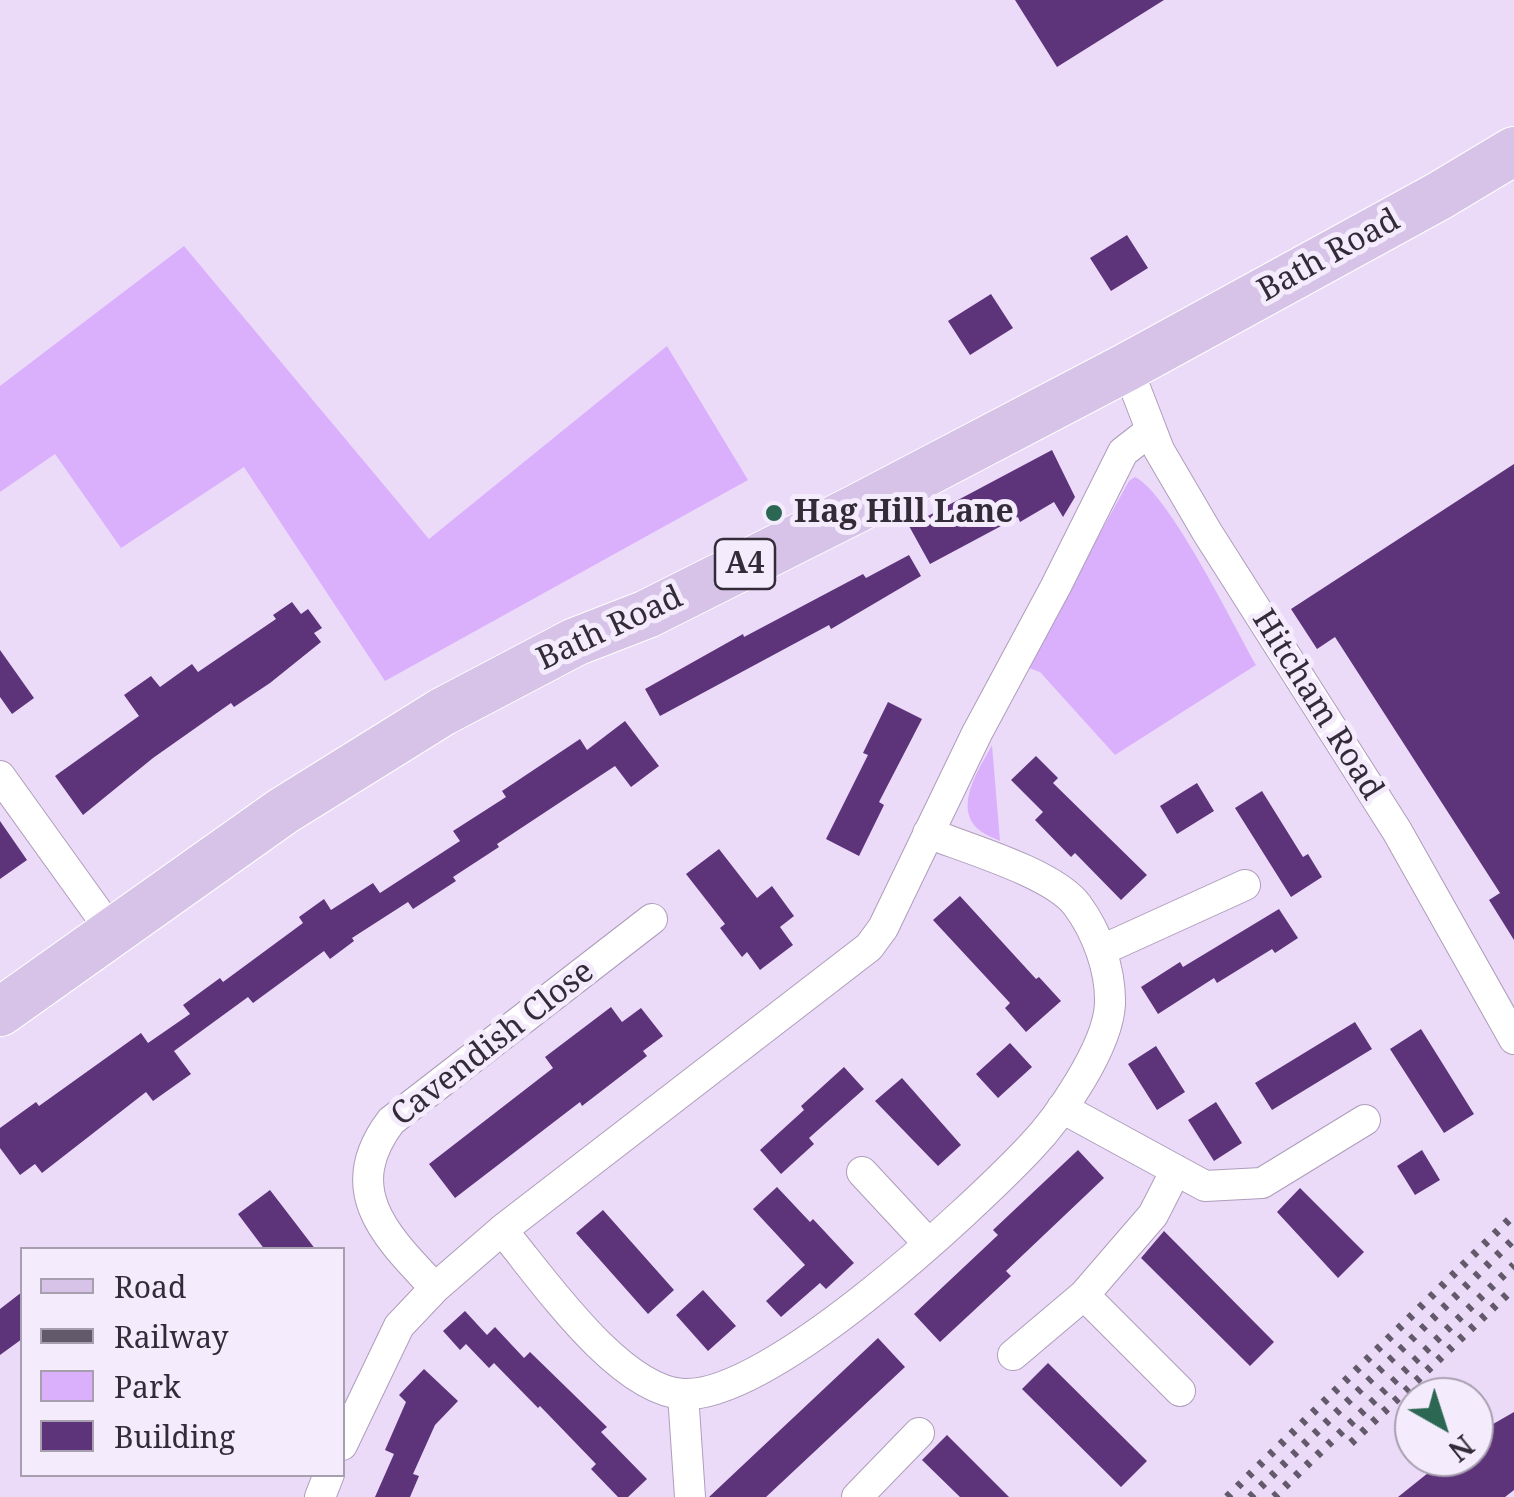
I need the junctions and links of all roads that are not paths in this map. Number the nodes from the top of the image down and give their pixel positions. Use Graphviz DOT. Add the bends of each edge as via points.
graph roads {
  1 [pos="1514,152"];
  2 [pos="1128,367"];
  3 [pos="1150,430"];
  4 [pos="0,776"];
  5 [pos="928,833"];
  6 [pos="1245,885"];
  7 [pos="652,919"];
  8 [pos="112,932"];
  9 [pos="1102,950"];
  10 [pos="0,1012"];
  11 [pos="1514,1039"];
  12 [pos="1062,1108"];
  13 [pos="1365,1120"];
  14 [pos="1176,1170"];
  15 [pos="862,1172"];
  16 [pos="502,1230"];
  17 [pos="928,1243"];
  18 [pos="435,1288"];
  19 [pos="1084,1295"];
  20 [pos="1013,1355"];
  21 [pos="1180,1391"];
  22 [pos="682,1394"];
  23 [pos="919,1433"];
  24 [pos="345,1439"];
  25 [pos="860,1496"];
  26 [pos="690,1497"];
  1 -- 2 [label="main road, Bath Road / A4"];
  2 -- 3 [label="street, Hitcham Road"];
  2 -- 8 [label="main road, Bath Road / A4" via="442,712 283,811"];
  3 -- 5 [label="street" via="1123,452"];
  3 -- 11 [label="street, Hitcham Road" via="1396,831"];
  4 -- 8 [label="street"];
  5 -- 9 [label="street" via="1030,872 1075,902"];
  5 -- 16 [label="street" via="869,947"];
  6 -- 9 [label="street"];
  7 -- 18 [label="street, Cavendish Close" via="382,1134 369,1166 369,1198 393,1242"];
  8 -- 10 [label="main road, Bath Road / A4"];
  9 -- 12 [label="street" via="1110,1006 1093,1060"];
  12 -- 14 [label="street"];
  12 -- 17 [label="street" via="1031,1147"];
  13 -- 14 [label="street" via="1262,1183 1205,1186"];
  14 -- 19 [label="street" via="1153,1216"];
  15 -- 17 [label="street"];
  16 -- 18 [label="street"];
  16 -- 22 [label="street" via="609,1356 646,1384"];
  17 -- 22 [label="street" via="866,1298 766,1369 722,1389"];
  18 -- 24 [label="street" via="399,1326"];
  19 -- 20 [label="street"];
  19 -- 21 [label="street"];
  22 -- 26 [label="street"];
  23 -- 25 [label="street"];
}
